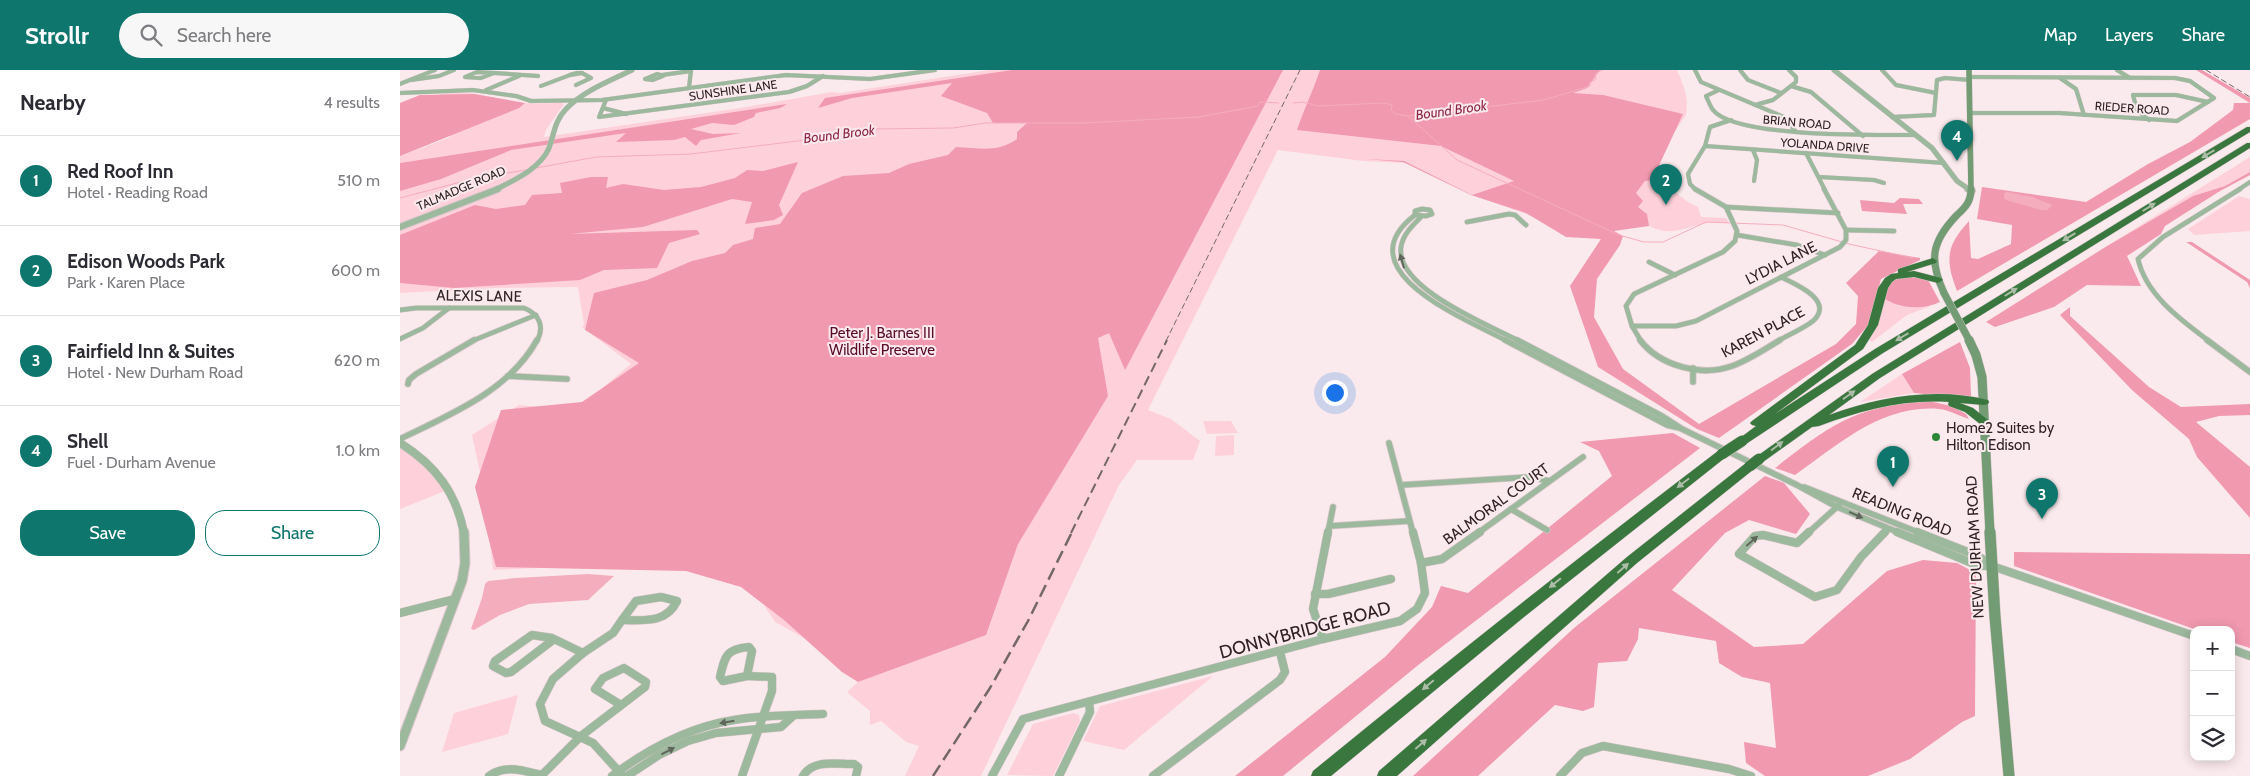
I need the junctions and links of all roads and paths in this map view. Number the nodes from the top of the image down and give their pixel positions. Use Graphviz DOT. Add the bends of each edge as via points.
graph roads {
  1 [pos="435,70"];
  2 [pos="453,70"];
  3 [pos="632,70"];
  4 [pos="935,70"];
  5 [pos="1695,70"];
  6 [pos="1740,70"];
  7 [pos="1789,70"];
  8 [pos="1834,70"];
  9 [pos="1882,70"];
  10 [pos="2117,70"];
  11 [pos="589,71"];
  12 [pos="691,71"];
  13 [pos="907,72"];
  14 [pos="494,73"];
  15 [pos="582,74"];
  16 [pos="521,75"];
  17 [pos="662,75"];
  18 [pos="538,76"];
  19 [pos="822,76"];
  20 [pos="1969,76"];
  21 [pos="2060,78"];
  22 [pos="2130,78"];
  23 [pos="411,80"];
  24 [pos="400,84"];
  25 [pos="576,85"];
  26 [pos="542,86"];
  27 [pos="1791,86"];
  28 [pos="689,88"];
  29 [pos="1719,90"];
  30 [pos="484,91"];
  31 [pos="1782,93"];
  32 [pos="1936,93"];
  33 [pos="400,94"];
  34 [pos="574,100"];
  35 [pos="606,100"];
  36 [pos="2208,102"];
  37 [pos="1755,105"];
  38 [pos="603,108"];
  39 [pos="644,113"];
  40 [pos="1971,113"];
  41 [pos="2084,115"];
  42 [pos="1892,117"];
  43 [pos="1732,120"];
  44 [pos="2149,120"];
  45 [pos="2250,129"];
  46 [pos="1796,132"];
  47 [pos="1915,135"];
  48 [pos="1863,136"];
  49 [pos="2250,145"];
  50 [pos="1705,146"];
  51 [pos="1753,150"];
  52 [pos="1806,153"];
  53 [pos="1944,163"];
  54 [pos="1819,176"];
  55 [pos="1754,181"];
  56 [pos="2250,182"];
  57 [pos="1884,183"];
  58 [pos="1972,191"];
  59 [pos="1726,207"];
  60 [pos="1838,212"];
  61 [pos="1415,215"];
  62 [pos="1422,216"];
  63 [pos="1467,222"];
  64 [pos="1526,225"];
  65 [pos="400,227"];
  66 [pos="1846,230"];
  67 [pos="1894,231"];
  68 [pos="1737,236"];
  69 [pos="1825,255"];
  70 [pos="1933,261"];
  71 [pos="1649,262"];
  72 [pos="1675,274"];
  73 [pos="1894,276"];
  74 [pos="1781,277"];
  75 [pos="1938,280"];
  76 [pos="1944,293"];
  77 [pos="449,308"];
  78 [pos="400,310"];
  79 [pos="536,315"];
  80 [pos="1632,326"];
  81 [pos="400,339"];
  82 [pos="1693,368"];
  83 [pos="2250,372"];
  84 [pos="508,376"];
  85 [pos="567,379"];
  86 [pos="1693,382"];
  87 [pos="408,384"];
  88 [pos="1922,398"];
  89 [pos="1984,402"];
  90 [pos="1984,422"];
  91 [pos="1682,429"];
  92 [pos="1795,432"];
  93 [pos="1746,438"];
  94 [pos="400,441"];
  95 [pos="1389,443"];
  96 [pos="1583,457"];
  97 [pos="1548,481"];
  98 [pos="1400,485"];
  99 [pos="1797,485"];
  100 [pos="1843,501"];
  101 [pos="1333,507"];
  102 [pos="1838,507"];
  103 [pos="1511,509"];
  104 [pos="1409,521"];
  105 [pos="1330,526"];
  106 [pos="1547,530"];
  107 [pos="1887,530"];
  108 [pos="1421,563"];
  109 [pos="1992,566"];
  110 [pos="1391,579"];
  111 [pos="1314,594"];
  112 [pos="456,599"];
  113 [pos="400,613"];
  114 [pos="621,620"];
  115 [pos="2190,635"];
  116 [pos="1323,639"];
  117 [pos="553,640"];
  118 [pos="2235,650"];
  119 [pos="1280,652"];
  120 [pos="583,653"];
  121 [pos="2250,656"];
  122 [pos="747,677"];
  123 [pos="1089,702"];
  124 [pos="621,705"];
  125 [pos="823,714"];
  126 [pos="792,716"];
  127 [pos="761,718"];
  128 [pos="757,730"];
  129 [pos="581,736"];
  130 [pos="400,746"];
  131 [pos="620,775"];
  132 [pos="490,776"];
  133 [pos="541,776"];
  134 [pos="742,776"];
  135 [pos="803,776"];
  136 [pos="856,776"];
  137 [pos="992,776"];
  138 [pos="1060,776"];
  139 [pos="1153,776"];
  140 [pos="1319,776"];
  141 [pos="1384,776"];
  142 [pos="1560,776"];
  143 [pos="1751,776"];
  144 [pos="2009,776"];
  1 -- 23 [label="street"];
  2 -- 23 [label="street" via="440,76"];
  3 -- 34 [label="street, TALMADGE ROAD"];
  4 -- 13 [label="street"];
  5 -- 29 [label="street" via="1701,82"];
  6 -- 31 [label="street" via="1748,80"];
  7 -- 27 [label="street" via="1796,80"];
  8 -- 42 [label="street"];
  9 -- 32 [label="street" via="1899,86"];
  10 -- 22 [label="street"];
  11 -- 15 [label="street"];
  12 -- 17 [label="street"];
  12 -- 28 [label="street"];
  13 -- 19 [label="street" via="870,79"];
  14 -- 14 [label="street" via="477,72 465,76 482,78"];
  14 -- 16 [label="street"];
  15 -- 25 [label="street" via="591,78"];
  15 -- 26 [label="street"];
  16 -- 18 [label="street"];
  16 -- 30 [label="street"];
  19 -- 28 [label="street" via="786,75"];
  19 -- 39 [label="street, SUNSHINE LANE" via="789,92"];
  20 -- 21 [label="street, RIEDER ROAD"];
  20 -- 32 [label="street, RIEDER ROAD" via="1937,80"];
  20 -- 40 [label="main road"];
  21 -- 22 [label="street, RIEDER ROAD"];
  21 -- 41 [label="street" via="2076,89"];
  22 -- 36 [label="street, RIEDER ROAD" via="2190,81 2214,96"];
  23 -- 24 [label="street"];
  27 -- 31 [label="street"];
  27 -- 48 [label="street" via="1811,92"];
  28 -- 35 [label="street"];
  29 -- 37 [label="street"];
  29 -- 43 [label="street, BRIAN ROAD" via="1706,96 1706,100 1711,109"];
  30 -- 33 [label="street"];
  30 -- 34 [label="street" via="531,101"];
  31 -- 37 [label="street" via="1773,100"];
  32 -- 42 [label="street" via="1934,115"];
  34 -- 35 [label="street"];
  34 -- 65 [label="street, TALMADGE ROAD" via="559,118 542,159 527,172"];
  35 -- 38 [label="street"];
  36 -- 44 [label="street, RIEDER ROAD" via="2177,121"];
  36 -- 44 [label="street" via="2176,95 2133,95 2137,110"];
  37 -- 46 [label="street" via="1789,120"];
  38 -- 39 [label="street, SUNSHINE LANE" via="618,113"];
  38 -- 39 [label="street, SUNSHINE LANE" via="600,117 603,118"];
  40 -- 41 [label="street, RIEDER ROAD"];
  40 -- 58 [label="main road"];
  41 -- 44 [label="street, RIEDER ROAD"];
  42 -- 47 [label="street"];
  43 -- 46 [label="street, BRIAN ROAD" via="1756,129"];
  43 -- 50 [label="street" via="1710,128"];
  45 -- 93 [label="highway, one-way" via="1886,347"];
  46 -- 48 [label="street, BRIAN ROAD"];
  47 -- 48 [label="street, BRIAN ROAD"];
  47 -- 53 [label="street"];
  92 -- 49 [label="highway, one-way" via="1942,334"];
  50 -- 51 [label="street, YOLANDA DRIVE"];
  50 -- 59 [label="street" via="1688,174 1689,180 1702,194"];
  51 -- 52 [label="street, YOLANDA DRIVE"];
  51 -- 55 [label="street" via="1757,160"];
  52 -- 53 [label="street, YOLANDA DRIVE"];
  52 -- 54 [label="street"];
  53 -- 58 [label="street" via="1957,181"];
  54 -- 57 [label="street"];
  54 -- 60 [label="street"];
  56 -- 83 [label="street" via="2163,237 2138,260 2137,266 2150,290 2164,304"];
  58 -- 70 [label="main road, NEW DURHAM ROAD" via="1965,207 1936,241"];
  59 -- 60 [label="street"];
  59 -- 68 [label="street"];
  60 -- 66 [label="street"];
  61 -- 62 [label="street"];
  61 -- 62 [label="street" via="1419,209 1428,209 1432,213"];
  61 -- 91 [label="street" via="1398,233 1392,255 1406,281 1427,299 1667,425"];
  91 -- 62 [label="street, one-way" via="1433,296 1411,279 1400,256 1403,237"];
  63 -- 64 [label="street" via="1509,214"];
  66 -- 67 [label="street"];
  66 -- 69 [label="street, LYDIA LANE" via="1844,244"];
  68 -- 69 [label="street" via="1797,245"];
  68 -- 72 [label="street, KAREN PLACE" via="1723,252"];
  69 -- 74 [label="street, LYDIA LANE"];
  70 -- 73 [label="highway" via="1900,271"];
  70 -- 75 [label="main road, NEW DURHAM ROAD"];
  71 -- 72 [label="street"];
  72 -- 80 [label="street, KAREN PLACE" via="1631,297 1626,306"];
  73 -- 75 [label="highway" via="1914,274"];
  73 -- 93 [label="highway" via="1883,288 1872,325 1859,347 1749,428"];
  74 -- 80 [label="street, LYDIA LANE" via="1687,324"];
  74 -- 82 [label="street, KAREN PLACE" via="1814,296 1820,307 1815,319 1730,366"];
  75 -- 76 [label="main road, NEW DURHAM ROAD"];
  76 -- 89 [label="main road, NEW DURHAM ROAD, bridge" via="1980,368"];
  77 -- 78 [label="street, ALEXIS LANE"];
  77 -- 79 [label="street, ALEXIS LANE" via="513,307 524,308"];
  77 -- 81 [label="street" via="423,328"];
  79 -- 84 [label="street, ALEXIS LANE" via="541,326 536,342 526,359"];
  79 -- 87 [label="street" via="480,336 416,374"];
  80 -- 82 [label="street, KAREN PLACE" via="1652,352 1670,362"];
  82 -- 86 [label="street"];
  84 -- 85 [label="street"];
  84 -- 94 [label="street, ALEXIS LANE" via="479,397"];
  88 -- 89 [label="highway"];
  88 -- 90 [label="highway" via="1960,406"];
  88 -- 92 [label="highway" via="1868,405"];
  89 -- 90 [label="main road, NEW DURHAM ROAD"];
  90 -- 109 [label="main road, NEW DURHAM ROAD"];
  91 -- 99 [label="street"];
  141 -- 92 [label="highway, one-way" via="1632,560"];
  93 -- 140 [label="highway, one-way, bridge" via="1590,554"];
  94 -- 112 [label="street" via="437,472 458,505 464,524 466,564 462,588"];
  95 -- 98 [label="street, DONNYBRIDGE ROAD"];
  96 -- 97 [label="street, BALMORAL COURT"];
  97 -- 98 [label="street" via="1530,477"];
  97 -- 103 [label="street, BALMORAL COURT"];
  98 -- 104 [label="street, DONNYBRIDGE ROAD"];
  99 -- 100 [label="street, READING ROAD"];
  99 -- 102 [label="street, READING ROAD"];
  100 -- 102 [label="street"];
  100 -- 109 [label="street, READING ROAD" via="1978,556"];
  101 -- 105 [label="street"];
  102 -- 107 [label="street, READING ROAD, one-way"];
  107 -- 102 [label="street, one-way" via="1837,590 1815,597 1739,554 1756,536 1770,535 1797,543"];
  103 -- 106 [label="street"];
  103 -- 108 [label="street, BALMORAL COURT" via="1442,559"];
  104 -- 105 [label="street"];
  104 -- 108 [label="street, DONNYBRIDGE ROAD"];
  105 -- 111 [label="street"];
  107 -- 109 [label="street, READING ROAD" via="1979,566"];
  108 -- 116 [label="street, DONNYBRIDGE ROAD" via="1425,592 1417,609 1400,621"];
  109 -- 115 [label="street"];
  109 -- 144 [label="main road, NEW DURHAM ROAD"];
  110 -- 111 [label="street" via="1328,594"];
  111 -- 116 [label="street" via="1313,609"];
  112 -- 113 [label="street"];
  112 -- 130 [label="street"];
  114 -- 114 [label="street" via="632,604 640,599 673,598 677,601 663,618"];
  114 -- 120 [label="street" via="613,633"];
  116 -- 119 [label="street, DONNYBRIDGE ROAD"];
  117 -- 117 [label="street" via="532,635 492,666 511,672"];
  117 -- 120 [label="street"];
  118 -- 121 [label="street"];
  119 -- 123 [label="street, DONNYBRIDGE ROAD"];
  119 -- 139 [label="street" via="1285,672 1280,680"];
  120 -- 129 [label="street" via="553,679 540,704 545,721"];
  122 -- 122 [label="street" via="723,681 720,677 728,651 749,647 752,651"];
  122 -- 127 [label="street" via="762,674 772,677 772,691"];
  123 -- 137 [label="street, DONNYBRIDGE ROAD" via="1023,719"];
  123 -- 138 [label="street" via="1090,712"];
  124 -- 124 [label="street" via="645,687 646,682 624,668 608,675 595,689"];
  124 -- 129 [label="street"];
  125 -- 126 [label="street"];
  126 -- 127 [label="street"];
  126 -- 128 [label="street" via="781,727"];
  127 -- 128 [label="street"];
  127 -- 131 [label="street, one-way" via="724,722 698,730 666,743"];
  131 -- 128 [label="street, one-way" via="688,741 716,733"];
  128 -- 134 [label="street"];
  129 -- 131 [label="street" via="593,743"];
  129 -- 133 [label="street"];
  132 -- 133 [label="street" via="506,768"];
  135 -- 136 [label="street" via="812,765 854,764 858,767"];
  142 -- 143 [label="street" via="1582,753 1603,746 1729,768"];
}
